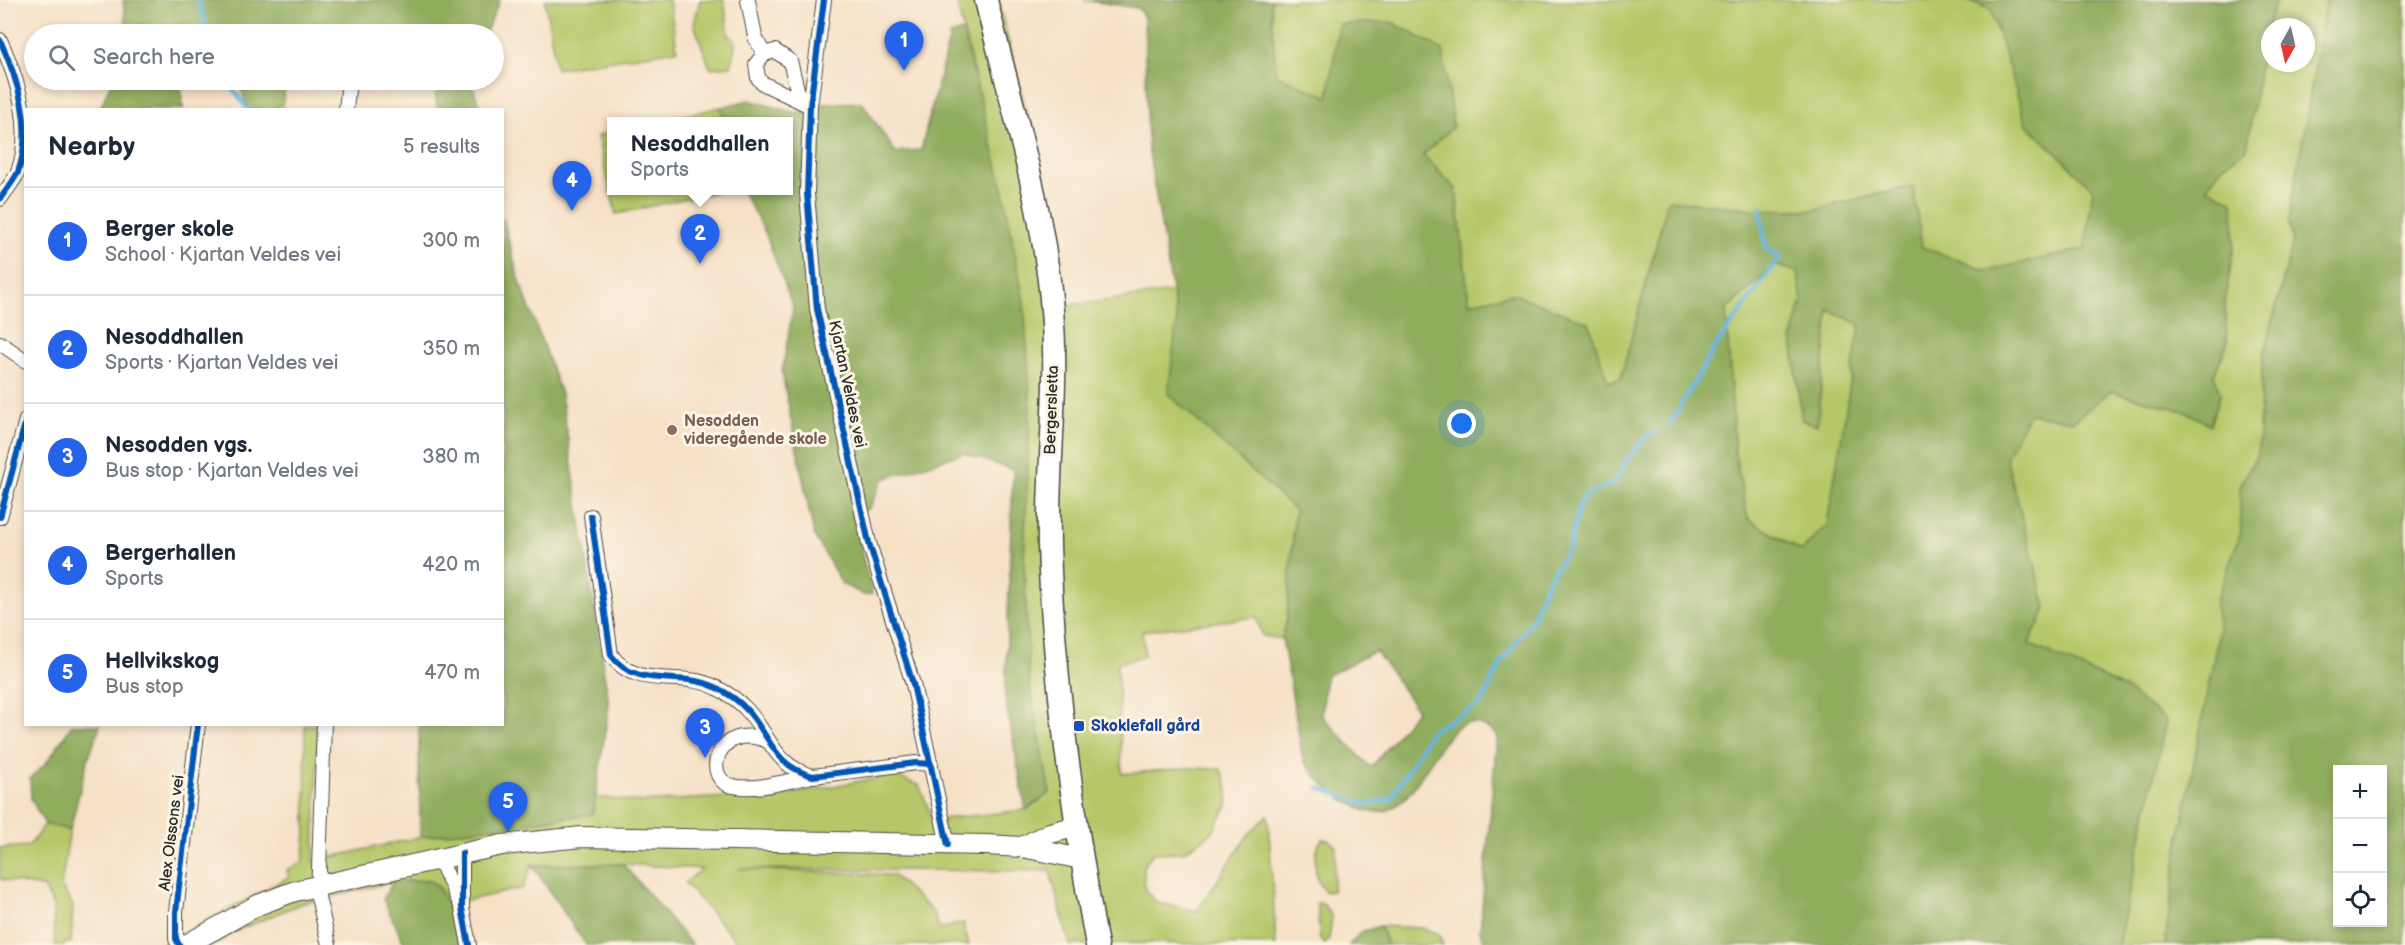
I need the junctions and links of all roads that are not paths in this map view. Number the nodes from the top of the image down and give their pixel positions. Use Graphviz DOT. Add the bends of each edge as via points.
graph roads {
  1 [pos="748,0"];
  2 [pos="824,0"];
  3 [pos="987,0"];
  4 [pos="0,40"];
  5 [pos="764,54"];
  6 [pos="348,90"];
  7 [pos="805,104"];
  8 [pos="346,108"];
  9 [pos="0,199"];
  10 [pos="0,343"];
  11 [pos="24,360"];
  12 [pos="24,427"];
  13 [pos="591,516"];
  14 [pos="0,517"];
  15 [pos="198,726"];
  16 [pos="324,726"];
  17 [pos="768,741"];
  18 [pos="931,764"];
  19 [pos="813,776"];
  20 [pos="1080,843"];
  21 [pos="948,845"];
  22 [pos="1022,847"];
  23 [pos="462,853"];
  24 [pos="440,858"];
  25 [pos="318,886"];
  26 [pos="462,908"];
  27 [pos="179,945"];
  28 [pos="186,945"];
  29 [pos="329,945"];
  30 [pos="469,945"];
  31 [pos="1097,945"];
  1 -- 5 [label="street" via="755,37"];
  2 -- 7 [label="street, Kjartan Veldes vei"];
  3 -- 20 [label="main road, Bergersletta" via="1033,200 1052,308 1050,574"];
  4 -- 9 [label="street" via="17,80 23,123 18,172"];
  5 -- 7 [label="street, Kjartan Veldes vei" via="775,51 790,61"];
  5 -- 7 [label="street" via="756,64 762,84"];
  6 -- 8 [label="street"];
  7 -- 18 [label="street, Kjartan Veldes vei" via="807,194 820,328 869,543 913,684"];
  10 -- 11 [label="street"];
  12 -- 14 [label="street"];
  13 -- 17 [label="street" via="607,632 615,661 628,673 707,683 718,688 747,710"];
  15 -- 27 [label="street, Alex Olssons vei" via="176,912"];
  16 -- 25 [label="street"];
  17 -- 19 [label="street" via="790,767"];
  17 -- 19 [label="street" via="754,736 728,741 717,759 722,780 731,786 747,787"];
  18 -- 19 [label="street"];
  18 -- 21 [label="street, Kjartan Veldes vei"];
  20 -- 22 [label="main road"];
  20 -- 22 [label="main road" via="1050,833"];
  20 -- 31 [label="main road, Bergersletta"];
  21 -- 22 [label="main road"];
  21 -- 23 [label="main road" via="582,837 543,839"];
  23 -- 24 [label="main road"];
  23 -- 26 [label="street"];
  24 -- 25 [label="main road"];
  24 -- 26 [label="street"];
  25 -- 28 [label="main road" via="278,896"];
  25 -- 29 [label="street"];
  26 -- 30 [label="street"];
}
